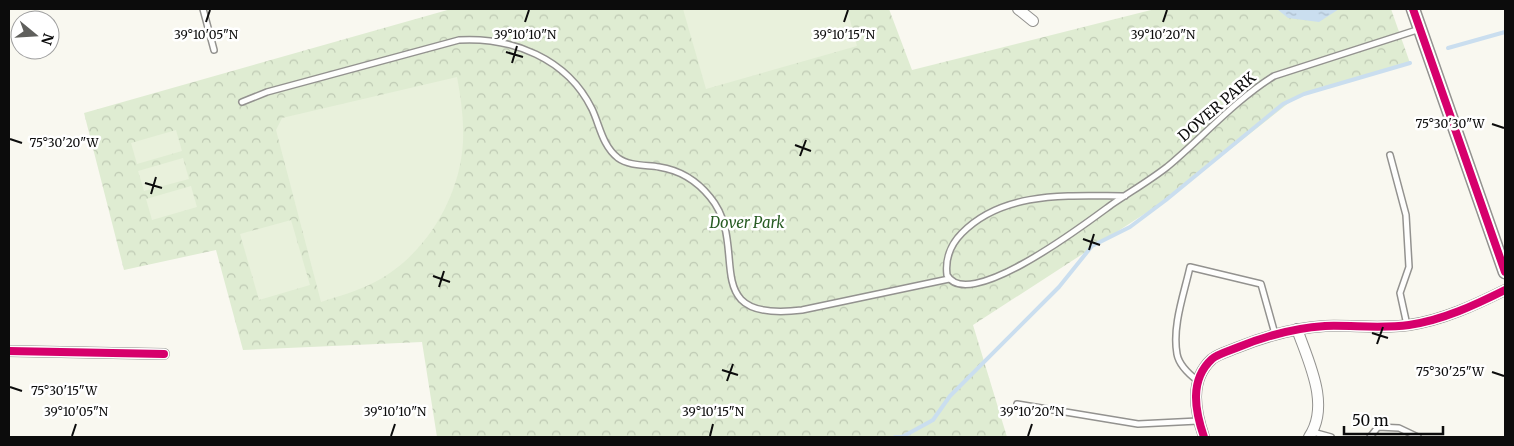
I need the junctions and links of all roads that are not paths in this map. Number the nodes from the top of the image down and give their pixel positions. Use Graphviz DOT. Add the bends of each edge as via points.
graph roads {
  1 [pos="203,9"];
  2 [pos="1018,9"];
  3 [pos="1413,9"];
  4 [pos="1033,21"];
  5 [pos="1420,29"];
  6 [pos="214,50"];
  7 [pos="242,102"];
  8 [pos="1390,155"];
  9 [pos="1125,196"];
  10 [pos="1505,272"];
  11 [pos="949,279"];
  12 [pos="1505,290"];
  13 [pos="1407,325"];
  14 [pos="1297,329"];
  15 [pos="1275,334"];
  16 [pos="9,351"];
  17 [pos="164,354"];
  18 [pos="1198,381"];
  19 [pos="1018,404"];
  20 [pos="1198,420"];
  21 [pos="1311,435"];
  22 [pos="1204,437"];
  23 [pos="1331,437"];
  24 [pos="1370,437"];
  25 [pos="1418,437"];
  1 -- 6 [label="lane"];
  2 -- 4 [label="street"];
  3 -- 5 [label="street"];
  5 -- 9 [label="lane, DOVER PARK" via="1274,76 1154,178"];
  5 -- 10 [label="street"];
  7 -- 11 [label="lane" via="267,92 459,40 514,44 530,50 570,79 591,107 601,136 620,159 680,173 710,197 726,226 731,281 744,302 754,308 779,313 802,310"];
  8 -- 13 [label="lane" via="1406,215 1409,267 1400,293"];
  9 -- 11 [label="lane, DOVER PARK" via="1011,271 972,283"];
  9 -- 11 [label="lane" via="1045,197 995,209 970,225 955,241 947,261"];
  12 -- 13 [label="street" via="1459,310"];
  13 -- 14 [label="street"];
  14 -- 15 [label="street"];
  14 -- 21 [label="street" via="1319,402"];
  15 -- 18 [label="street" via="1213,358"];
  15 -- 18 [label="lane" via="1261,284 1190,267 1178,325 1177,355 1188,374"];
  16 -- 17 [label="street"];
  18 -- 20 [label="street" via="1195,390"];
  19 -- 20 [label="lane" via="1138,424"];
  20 -- 22 [label="street"];
  21 -- 23 [label="lane"];
  24 -- 25 [label="lane" via="1378,427 1399,428"];
}
